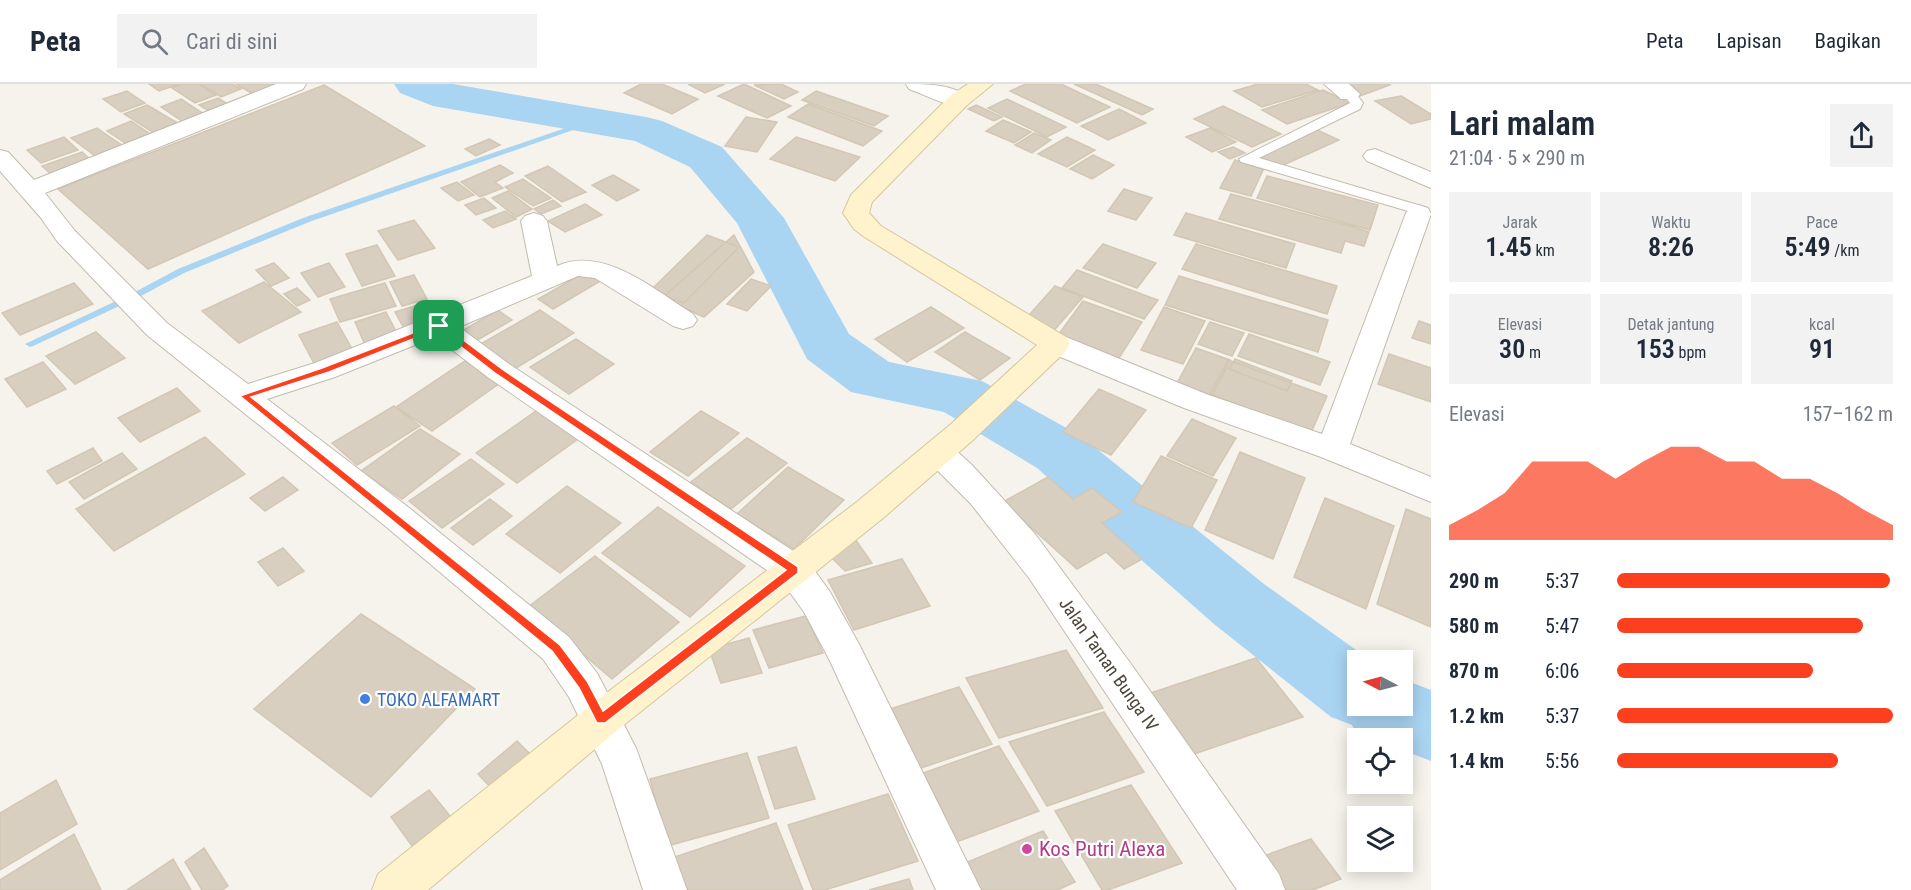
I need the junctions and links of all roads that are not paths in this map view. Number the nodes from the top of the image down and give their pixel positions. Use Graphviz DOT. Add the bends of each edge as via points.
graph roads {
  1 [pos="295,84"];
  2 [pos="917,84"];
  3 [pos="982,84"];
  4 [pos="1342,89"];
  5 [pos="959,100"];
  6 [pos="1375,156"];
  7 [pos="0,157"];
  8 [pos="1431,181"];
  9 [pos="31,190"];
  10 [pos="1419,213"];
  11 [pos="534,221"];
  12 [pos="546,279"];
  13 [pos="683,320"];
  14 [pos="439,326"];
  15 [pos="1056,344"];
  16 [pos="244,396"];
  17 [pos="950,442"];
  18 [pos="1332,450"];
  19 [pos="1431,490"];
  20 [pos="794,570"];
  21 [pos="601,720"];
  22 [pos="394,890"];
  23 [pos="665,890"];
  24 [pos="958,890"];
  25 [pos="1263,890"];
  1 -- 9 [label="street"];
  2 -- 5 [label="street"];
  3 -- 5 [label="street"];
  4 -- 10 [label="lane" via="1356,98 1355,106 1246,159"];
  5 -- 15 [label="street" via="860,200 856,213 872,231"];
  6 -- 8 [label="street"];
  7 -- 9 [label="street"];
  9 -- 16 [label="street" via="66,236 164,335"];
  10 -- 18 [label="street"];
  11 -- 12 [label="street"];
  12 -- 13 [label="street" via="564,270 593,268"];
  12 -- 14 [label="street"];
  14 -- 16 [label="street" via="326,370"];
  14 -- 20 [label="street" via="498,371"];
  15 -- 17 [label="street"];
  15 -- 18 [label="street" via="1195,401"];
  16 -- 21 [label="street" via="556,648 583,685"];
  17 -- 20 [label="street"];
  17 -- 25 [label="street, Jalan Taman Bunga IV" via="974,483 1041,568"];
  18 -- 19 [label="street"];
  20 -- 21 [label="street"];
  20 -- 24 [label="street" via="817,602 846,656"];
  21 -- 22 [label="street"];
  21 -- 23 [label="street" via="622,761"];
}
